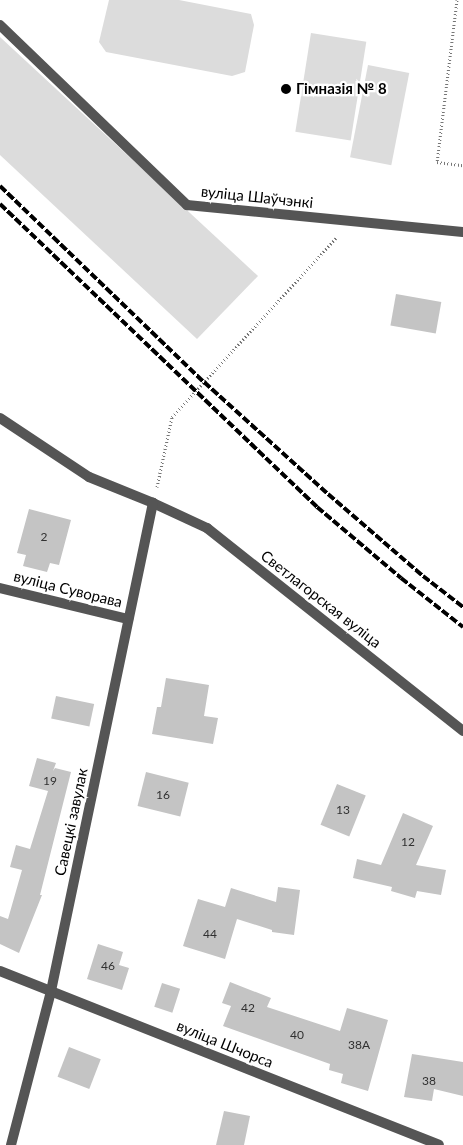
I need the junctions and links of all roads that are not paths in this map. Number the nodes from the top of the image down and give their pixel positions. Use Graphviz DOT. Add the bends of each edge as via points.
graph roads {
  1 [pos="0,25"];
  2 [pos="463,232"];
  3 [pos="0,418"];
  4 [pos="153,503"];
  5 [pos="0,588"];
  6 [pos="128,619"];
  7 [pos="463,731"];
  8 [pos="0,971"];
  9 [pos="51,991"];
  10 [pos="11,1145"];
  11 [pos="439,1145"];
  1 -- 2 [label="street, вуліца Шаўчэнкі" via="187,205"];
  3 -- 4 [label="street, Светлагорская вуліца" via="89,477"];
  4 -- 6 [label="street, Савецкі завулак"];
  4 -- 7 [label="street, Светлагорская вуліца" via="207,528"];
  5 -- 6 [label="street, вуліца Суворава"];
  6 -- 9 [label="street, Савецкі завулак"];
  8 -- 9 [label="street, вуліца Шчорса"];
  9 -- 10 [label="street, Савецкі завулак"];
  9 -- 11 [label="street, вуліца Шчорса"];
}
